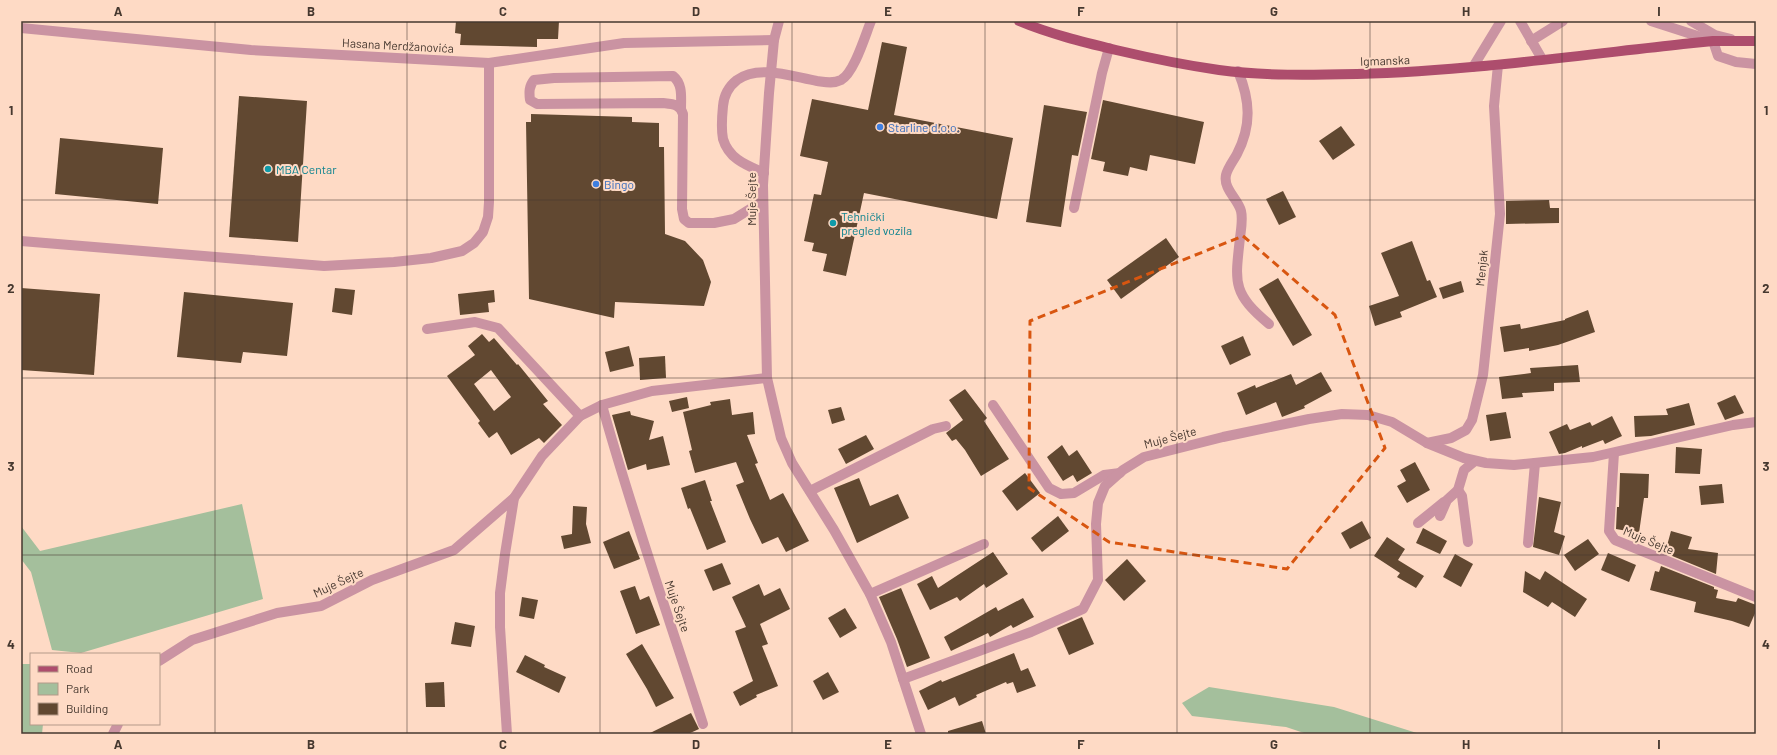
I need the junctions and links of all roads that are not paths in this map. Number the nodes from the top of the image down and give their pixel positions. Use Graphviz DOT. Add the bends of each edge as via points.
graph roads {
  1 [pos="779,21"];
  2 [pos="871,21"];
  3 [pos="1501,21"];
  4 [pos="1520,21"];
  5 [pos="1563,21"];
  6 [pos="1651,21"];
  7 [pos="1692,21"];
  8 [pos="1025,22"];
  9 [pos="21,28"];
  10 [pos="774,40"];
  11 [pos="1531,41"];
  12 [pos="1713,41"];
  13 [pos="1740,41"];
  14 [pos="1756,41"];
  15 [pos="1109,48"];
  16 [pos="1542,59"];
  17 [pos="489,63"];
  18 [pos="1756,64"];
  19 [pos="1498,65"];
  20 [pos="1474,67"];
  21 [pos="1238,71"];
  22 [pos="771,73"];
  23 [pos="681,109"];
  24 [pos="764,173"];
  25 [pos="763,201"];
  26 [pos="1074,208"];
  27 [pos="21,241"];
  28 [pos="1268,324"];
  29 [pos="427,329"];
  30 [pos="767,378"];
  31 [pos="993,404"];
  32 [pos="602,405"];
  33 [pos="580,416"];
  34 [pos="1756,422"];
  35 [pos="946,426"];
  36 [pos="1427,443"];
  37 [pos="1614,453"];
  38 [pos="1475,461"];
  39 [pos="1535,463"];
  40 [pos="1120,473"];
  41 [pos="1458,490"];
  42 [pos="810,491"];
  43 [pos="514,498"];
  44 [pos="1447,500"];
  45 [pos="1440,516"];
  46 [pos="1418,523"];
  47 [pos="1468,542"];
  48 [pos="1528,543"];
  49 [pos="984,544"];
  50 [pos="870,594"];
  51 [pos="1756,598"];
  52 [pos="160,660"];
  53 [pos="903,679"];
  54 [pos="703,724"];
  55 [pos="117,725"];
  56 [pos="112,734"];
  57 [pos="507,734"];
  58 [pos="921,734"];
  1 -- 10 [label="street, Muje Šejte"];
  2 -- 22 [label="street" via="849,74 840,80 828,83"];
  3 -- 20 [label="street"];
  4 -- 11 [label="street"];
  5 -- 11 [label="street"];
  6 -- 12 [label="street"];
  7 -- 13 [label="street" via="1715,35"];
  8 -- 15 [label="main road, Igmanska" via="1075,40"];
  9 -- 17 [label="street, Hasana Merdžanovića" via="251,50"];
  10 -- 17 [label="street, Hasana Merdžanovića" via="624,43"];
  10 -- 22 [label="street, Muje Šejte"];
  11 -- 16 [label="street"];
  12 -- 13 [label="main road, Igmanska"];
  12 -- 16 [label="main road, Igmanska"];
  12 -- 18 [label="street" via="1718,56 1736,62"];
  13 -- 14 [label="main road, Igmanska"];
  15 -- 21 [label="main road, Igmanska" via="1157,60"];
  15 -- 26 [label="street"];
  16 -- 19 [label="main road, Igmanska"];
  17 -- 27 [label="street" via="488,217 483,232 474,243 462,251 394,262 324,266"];
  19 -- 20 [label="main road, Igmanska"];
  19 -- 36 [label="street, Menjak" via="1494,106 1500,214 1482,375 1472,420 1466,430 1451,438"];
  20 -- 21 [label="main road, Igmanska" via="1321,75"];
  21 -- 28 [label="street" via="1245,89 1248,121 1244,138 1226,176 1227,186 1241,211 1237,282 1240,294"];
  22 -- 24 [label="street, Muje Šejte"];
  22 -- 24 [label="street" via="750,74 735,82 725,94 722,117 722,136 729,152 738,161"];
  23 -- 23 [label="street" via="676,105 663,103 537,104 530,100 530,84 534,80 569,77 673,76 678,80 680,87"];
  23 -- 25 [label="street" via="684,219 689,223 734,219"];
  24 -- 25 [label="street, Muje Šejte"];
  25 -- 30 [label="street, Muje Šejte"];
  29 -- 33 [label="street" via="475,322 498,328"];
  30 -- 32 [label="street, Muje Šejte" via="652,391"];
  30 -- 42 [label="street, Muje Šejte" via="781,438 792,463"];
  31 -- 40 [label="street" via="1049,488 1061,494 1074,493 1104,475"];
  32 -- 33 [label="street, Muje Šejte"];
  32 -- 54 [label="street, Muje Šejte"];
  33 -- 43 [label="street, Muje Šejte" via="542,456"];
  34 -- 37 [label="street, Muje Šejte" via="1733,424"];
  35 -- 42 [label="street" via="932,429"];
  36 -- 38 [label="street, Muje Šejte"];
  36 -- 40 [label="street, Muje Šejte" via="1392,422 1368,414 1342,414 1176,447 1144,457"];
  37 -- 39 [label="street, Muje Šejte"];
  37 -- 51 [label="street, Muje Šejte" via="1609,531 1614,540"];
  38 -- 39 [label="street, Muje Šejte"];
  38 -- 41 [label="street" via="1464,470"];
  39 -- 48 [label="street"];
  40 -- 53 [label="street, Muje Šejte" via="1106,486 1098,503 1098,580 1083,609 1031,632"];
  41 -- 44 [label="street"];
  41 -- 47 [label="street" via="1462,496"];
  42 -- 50 [label="street, Muje Šejte"];
  43 -- 52 [label="street, Muje Šejte" via="454,550 372,580 321,606 277,613 192,640"];
  43 -- 57 [label="street, Muje Šejte" via="504,554 500,600"];
  44 -- 45 [label="street"];
  44 -- 46 [label="street"];
  49 -- 50 [label="street"];
  50 -- 53 [label="street, Muje Šejte" via="891,642"];
  53 -- 58 [label="street, Muje Šejte"];
  55 -- 56 [label="street"];
}
